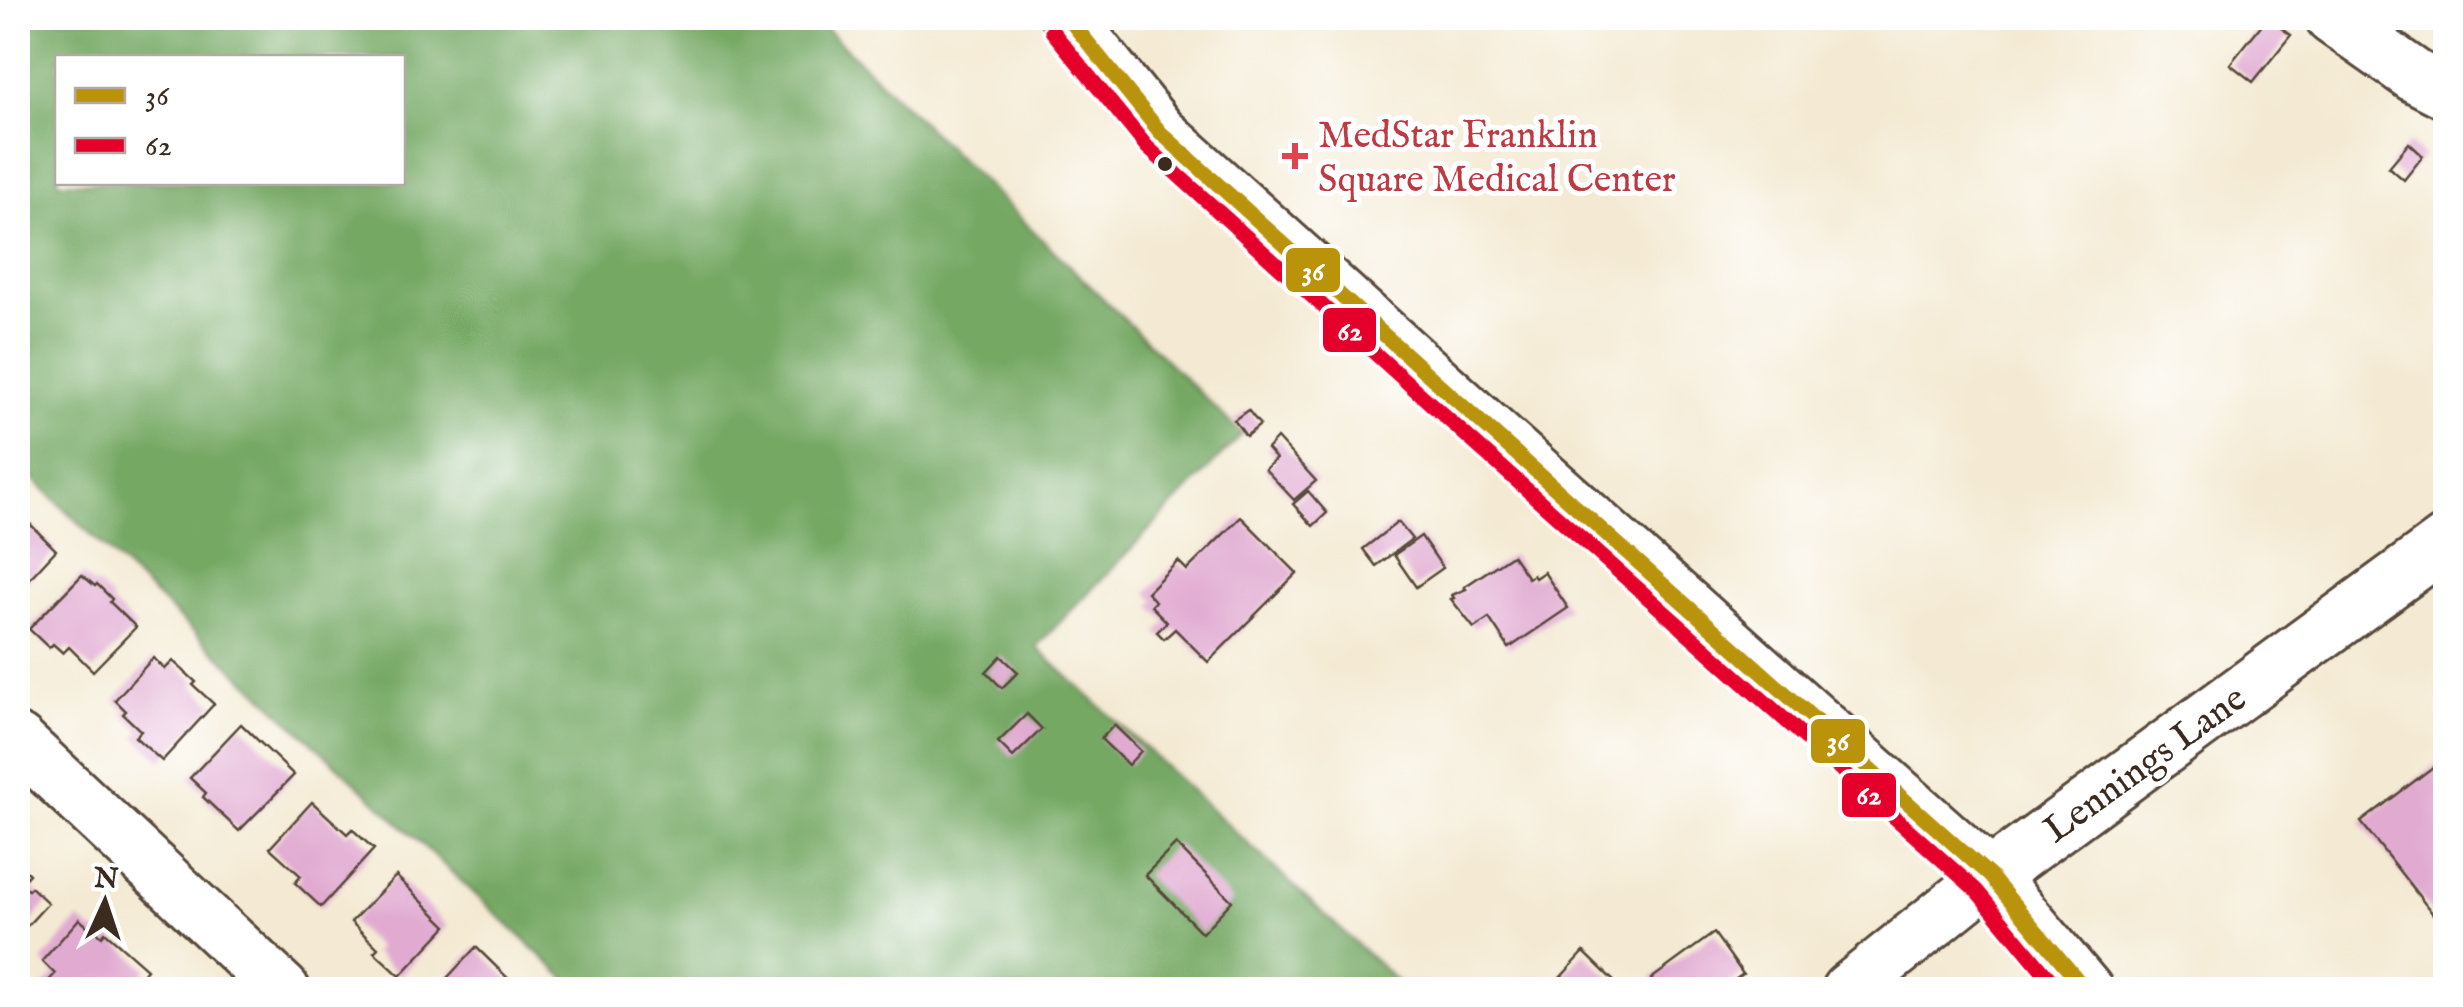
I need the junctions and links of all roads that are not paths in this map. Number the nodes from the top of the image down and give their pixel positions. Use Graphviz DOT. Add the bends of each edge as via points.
graph roads {
  1 [pos="1068,18"];
  2 [pos="2332,18"];
  3 [pos="2446,92"];
  4 [pos="2446,542"];
  5 [pos="18,741"];
  6 [pos="1990,876"];
  7 [pos="283,990"];
  8 [pos="1848,990"];
  9 [pos="2086,990"];
  1 -- 6 [label="street" via="1160,132"];
  2 -- 3 [label="street"];
  4 -- 6 [label="street, Lennings Lane"];
  5 -- 7 [label="street"];
  6 -- 8 [label="street, Lennings Lane"];
  6 -- 9 [label="street"];
}
